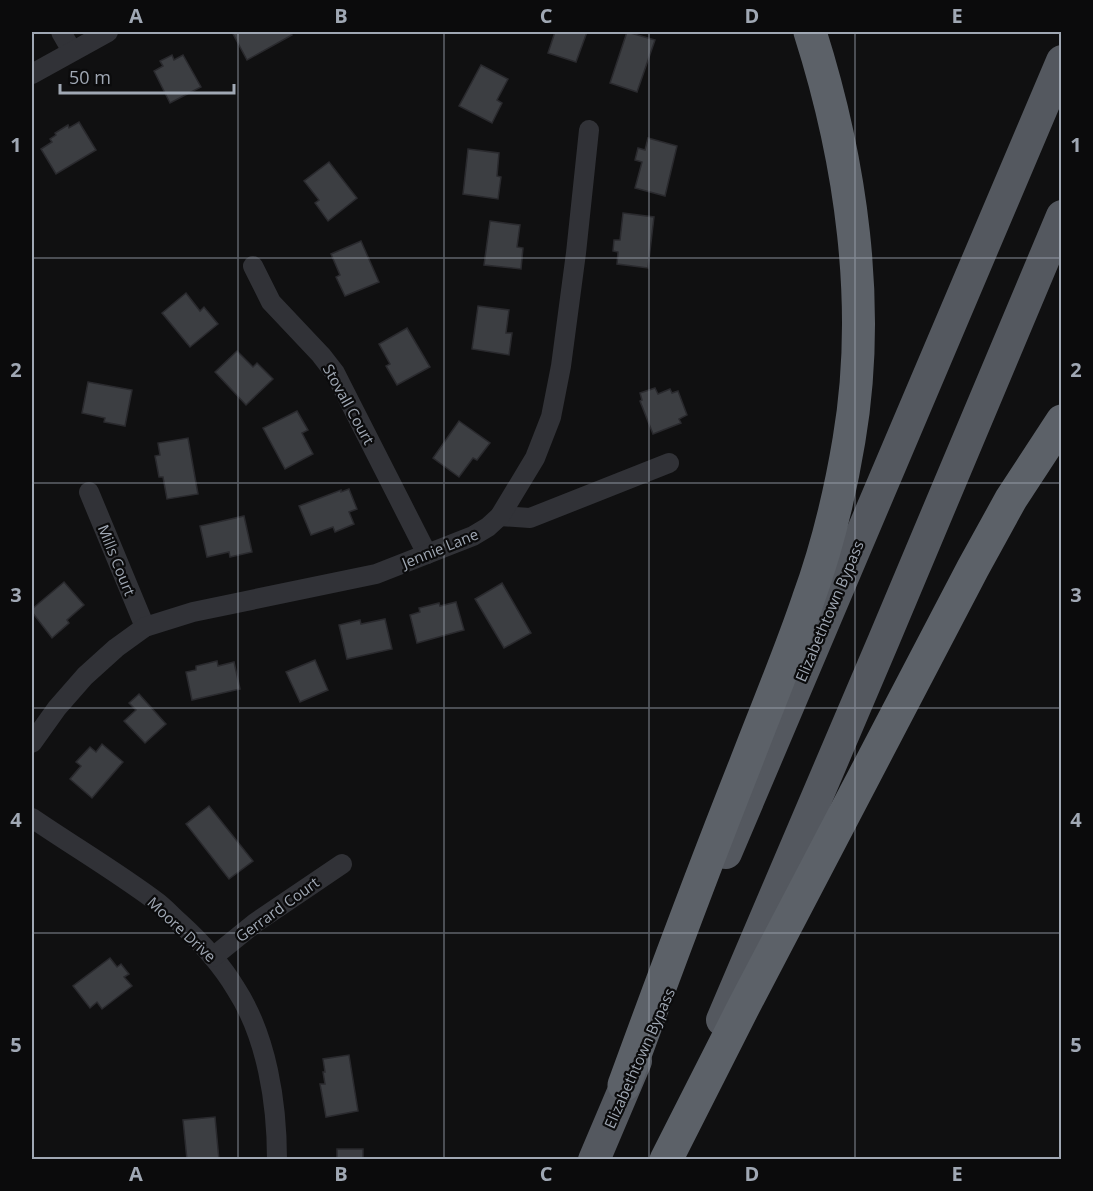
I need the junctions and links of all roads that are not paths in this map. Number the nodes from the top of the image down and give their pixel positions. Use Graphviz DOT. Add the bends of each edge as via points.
graph roads {
  1 [pos="61,32"];
  2 [pos="108,32"];
  3 [pos="810,32"];
  4 [pos="72,51"];
  5 [pos="1062,61"];
  6 [pos="32,74"];
  7 [pos="589,130"];
  8 [pos="1062,216"];
  9 [pos="253,267"];
  10 [pos="1062,421"];
  11 [pos="669,463"];
  12 [pos="89,492"];
  13 [pos="500,516"];
  14 [pos="427,554"];
  15 [pos="145,627"];
  16 [pos="32,743"];
  17 [pos="32,819"];
  18 [pos="342,864"];
  19 [pos="213,957"];
  20 [pos="624,1085"];
  21 [pos="278,1160"];
  22 [pos="594,1160"];
  23 [pos="665,1160"];
  1 -- 4 [label="street"];
  2 -- 4 [label="street"];
  3 -- 20 [label="highway" via="834,111 857,273 858,355 849,438 833,518 809,598"];
  4 -- 6 [label="street"];
  5 -- 20 [label="highway, Elizabethtown Bypass" via="685,955"];
  7 -- 13 [label="street, Jennie Lane" via="561,366 550,417 536,459"];
  8 -- 23 [label="highway"];
  9 -- 14 [label="street, Stovall Court" via="271,302 335,373"];
  10 -- 23 [label="highway" via="1011,499 973,568"];
  11 -- 13 [label="street" via="530,518"];
  12 -- 15 [label="street, Mills Court"];
  13 -- 14 [label="street, Jennie Lane" via="473,536"];
  14 -- 15 [label="street, Jennie Lane" via="376,574 193,612"];
  15 -- 16 [label="street, Jennie Lane" via="85,676"];
  17 -- 19 [label="street, Moore Drive" via="158,903"];
  18 -- 19 [label="street, Gerrard Court" via="255,923"];
  19 -- 21 [label="street, Moore Drive" via="237,990 260,1044"];
  20 -- 22 [label="highway, Elizabethtown Bypass"];
}
